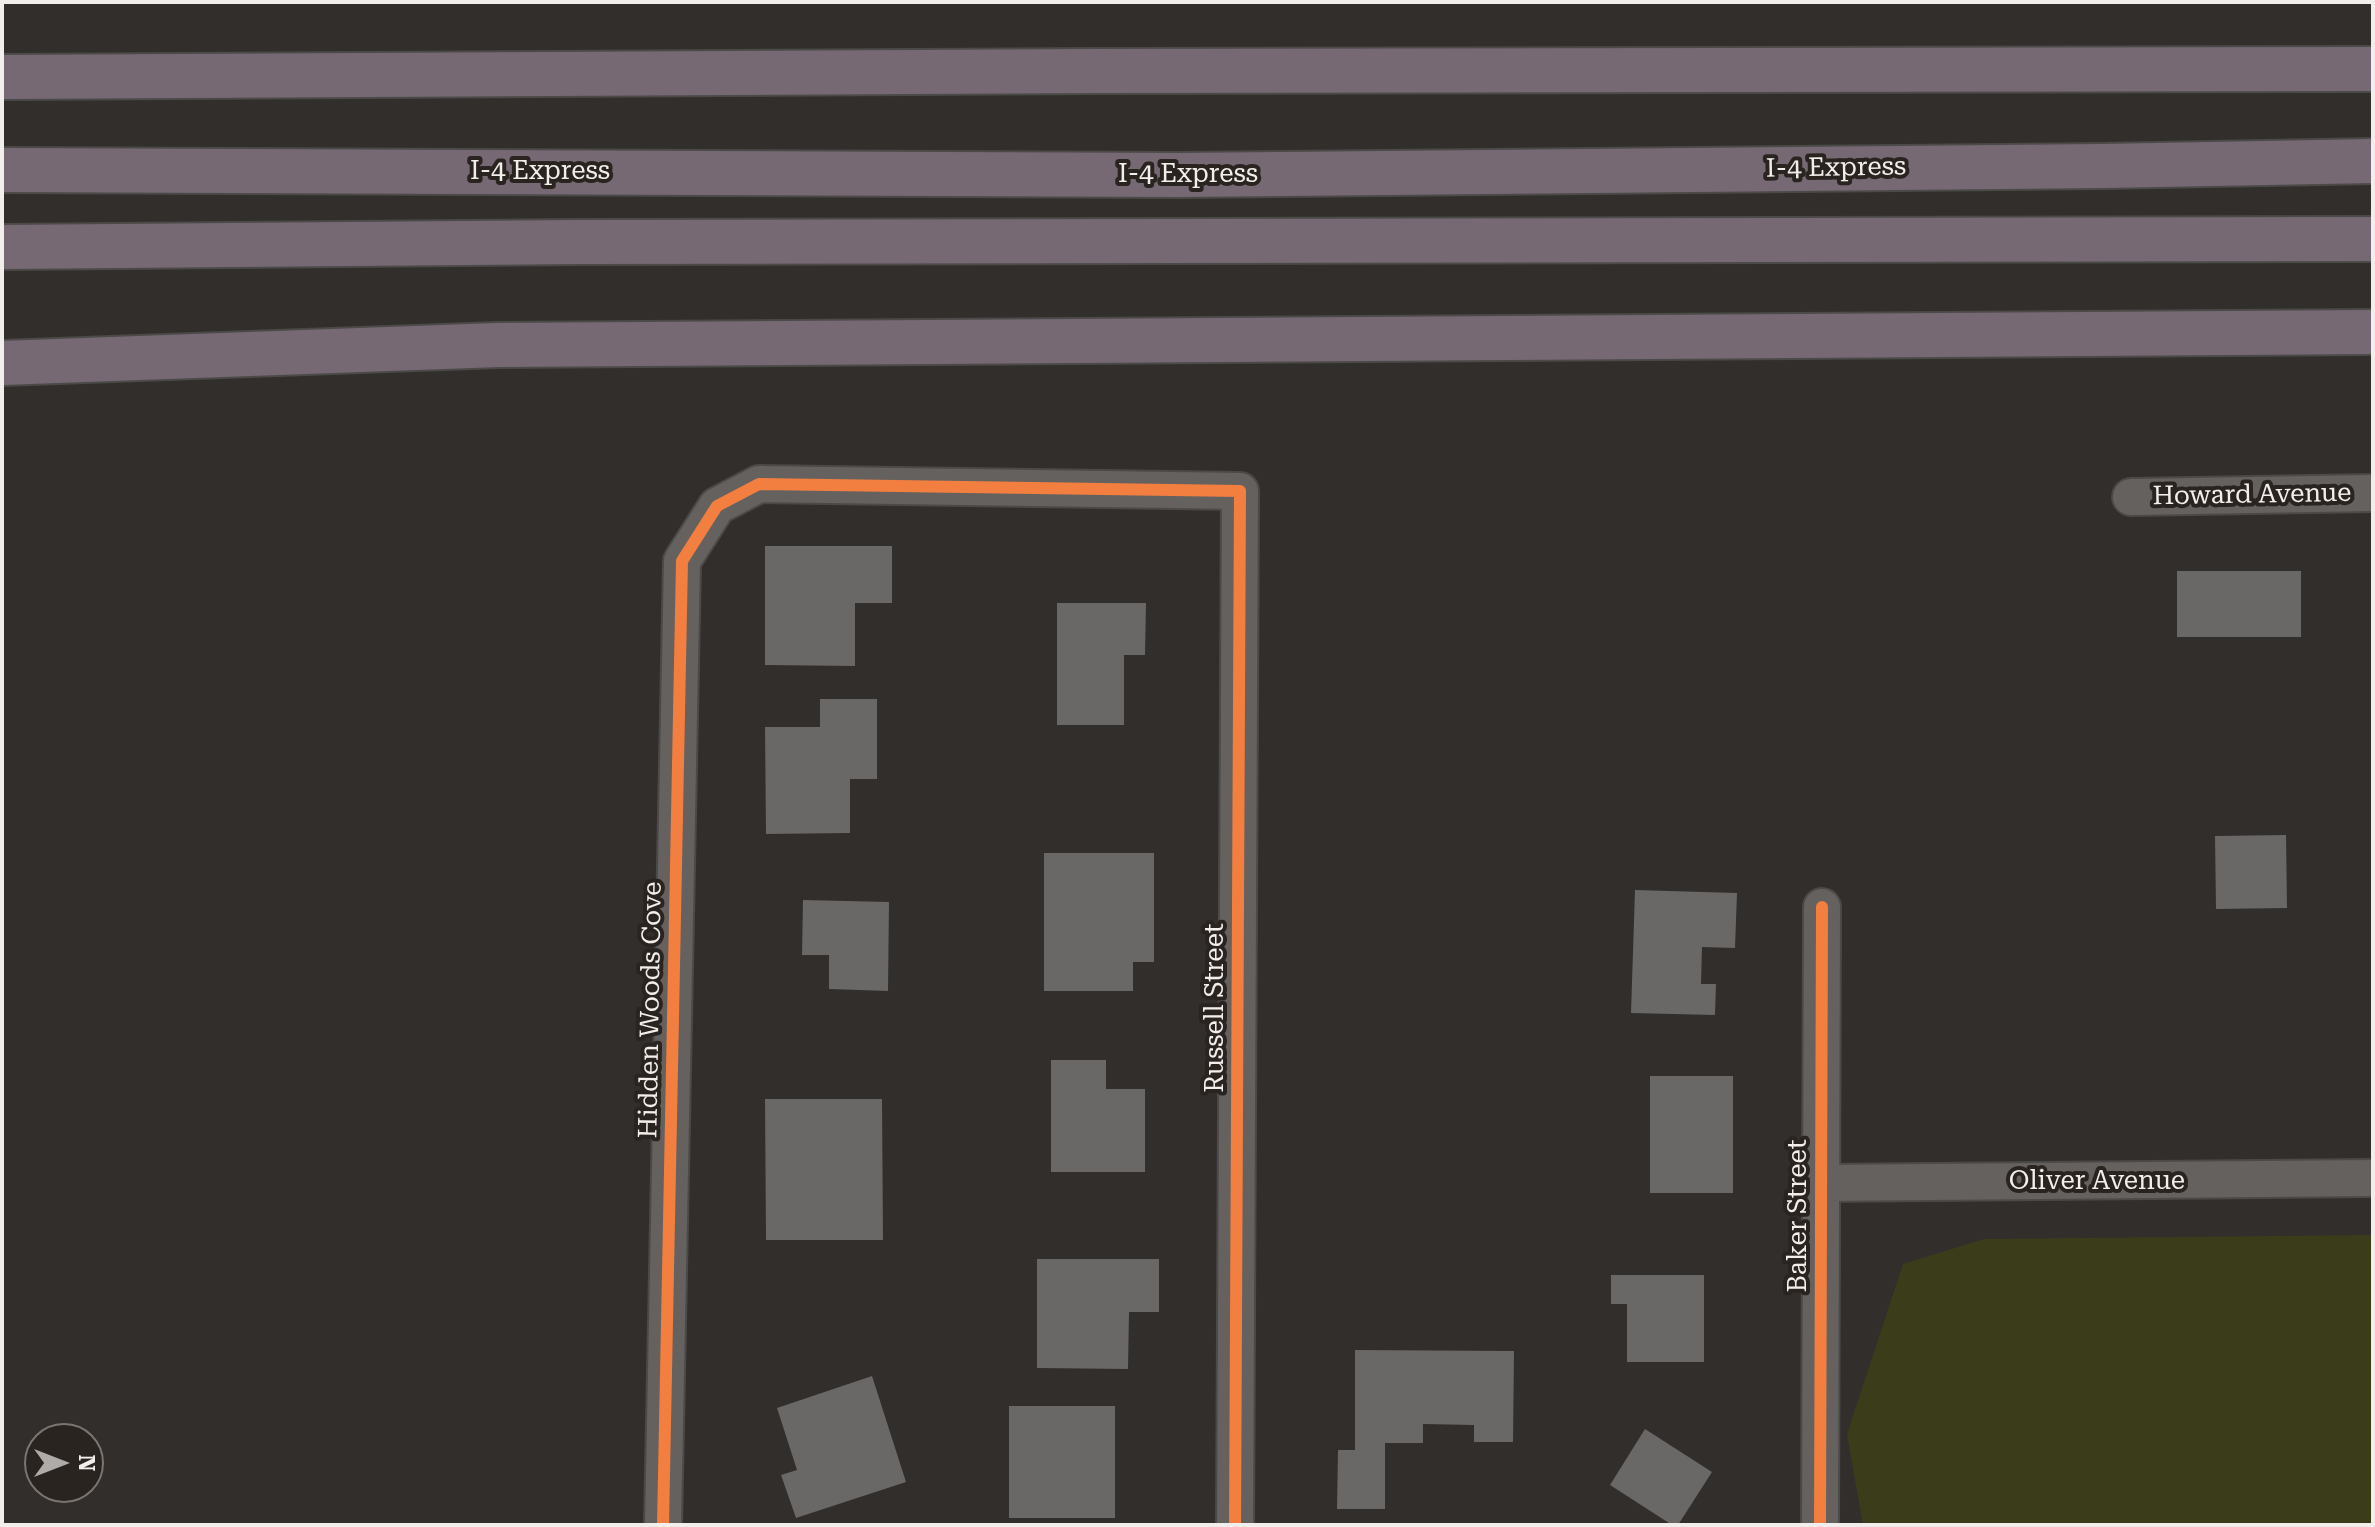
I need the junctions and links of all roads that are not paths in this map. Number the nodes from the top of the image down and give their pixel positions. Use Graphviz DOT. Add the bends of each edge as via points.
graph roads {
  1 [pos="2373,69"];
  2 [pos="2,77"];
  3 [pos="2373,161"];
  4 [pos="2,170"];
  5 [pos="2373,239"];
  6 [pos="2,247"];
  7 [pos="2373,332"];
  8 [pos="2,363"];
  9 [pos="2373,493"];
  10 [pos="2131,497"];
  11 [pos="717,506"];
  12 [pos="1822,907"];
  13 [pos="2373,1178"];
  14 [pos="1820,1183"];
  15 [pos="663,1525"];
  16 [pos="1235,1525"];
  17 [pos="1820,1525"];
  1 -- 2 [label="highway"];
  3 -- 4 [label="highway, I-4 Express" via="1179,175"];
  5 -- 6 [label="highway"];
  7 -- 8 [label="highway" via="498,345"];
  9 -- 10 [label="street, Howard Avenue"];
  11 -- 15 [label="street, Hidden Woods Cove" via="682,561"];
  11 -- 16 [label="street, Russell Street" via="759,484 1240,491"];
  12 -- 14 [label="street, Baker Street"];
  13 -- 14 [label="street, Oliver Avenue"];
  14 -- 17 [label="street, Baker Street"];
}
